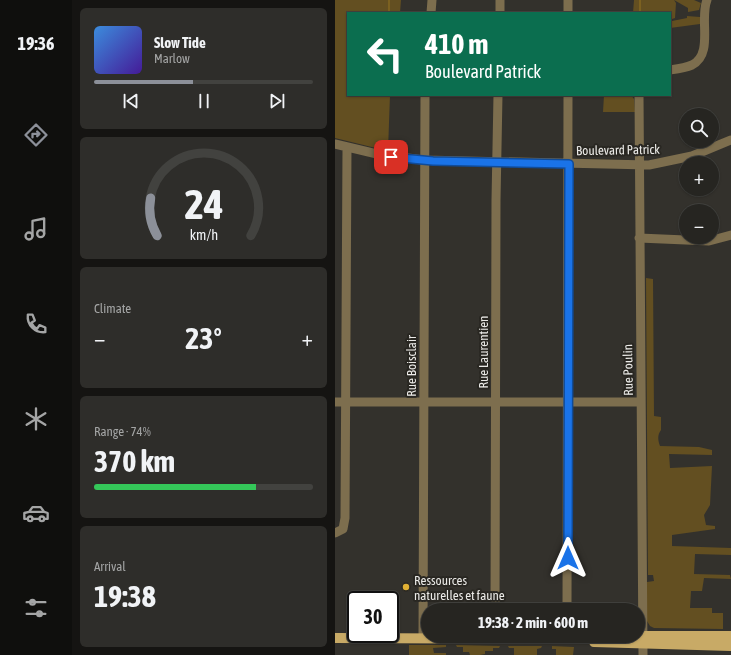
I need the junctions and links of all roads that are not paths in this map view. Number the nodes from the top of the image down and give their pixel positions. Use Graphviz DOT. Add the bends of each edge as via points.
graph roads {
  1 [pos="432,0"];
  2 [pos="500,0"];
  3 [pos="568,0"];
  4 [pos="707,0"];
  5 [pos="431,12"];
  6 [pos="500,12"];
  7 [pos="568,12"];
  8 [pos="671,70"];
  9 [pos="425,96"];
  10 [pos="498,96"];
  11 [pos="568,96"];
  12 [pos="639,96"];
  13 [pos="731,140"];
  14 [pos="335,144"];
  15 [pos="347,147"];
  16 [pos="424,160"];
  17 [pos="496,162"];
  18 [pos="569,164"];
  19 [pos="639,165"];
  20 [pos="731,235"];
  21 [pos="639,238"];
  22 [pos="345,401"];
  23 [pos="335,402"];
  24 [pos="423,402"];
  25 [pos="496,402"];
  26 [pos="567,402"];
  27 [pos="641,402"];
  28 [pos="335,533"];
  29 [pos="423,603"];
  30 [pos="495,603"];
  31 [pos="567,603"];
  32 [pos="641,603"];
  33 [pos="731,636"];
  34 [pos="335,638"];
  35 [pos="421,638"];
  36 [pos="645,639"];
  37 [pos="645,639"];
  38 [pos="642,643"];
  39 [pos="731,646"];
  40 [pos="643,655"];
  1 -- 5 [label="street"];
  2 -- 6 [label="street"];
  3 -- 7 [label="street"];
  4 -- 8 [label="street" via="702,56 690,66"];
  9 -- 16 [label="street, Rue Boisclair"];
  10 -- 17 [label="street, Rue Laurentien"];
  11 -- 18 [label="street"];
  12 -- 19 [label="street, Rue Poulin"];
  13 -- 19 [label="street, Boulevard Patrick" via="676,161"];
  14 -- 15 [label="street, Boulevard Patrick"];
  15 -- 16 [label="street, Boulevard Patrick" via="391,157"];
  15 -- 22 [label="street"];
  16 -- 17 [label="street, Boulevard Patrick"];
  16 -- 24 [label="street, Rue Boisclair"];
  17 -- 18 [label="street, Boulevard Patrick"];
  17 -- 25 [label="street, Rue Laurentien"];
  18 -- 19 [label="street, Boulevard Patrick"];
  18 -- 26 [label="street"];
  19 -- 21 [label="street, Rue Poulin"];
  20 -- 21 [label="street" via="709,241"];
  21 -- 27 [label="street, Rue Poulin"];
  22 -- 23 [label="street"];
  22 -- 24 [label="street"];
  22 -- 28 [label="street" via="345,522 343,529"];
  24 -- 25 [label="street"];
  24 -- 29 [label="street, Rue Boisclair"];
  25 -- 26 [label="street"];
  25 -- 30 [label="street, Rue Laurentien"];
  26 -- 27 [label="street"];
  26 -- 31 [label="street"];
  27 -- 32 [label="street, Rue Poulin"];
  33 -- 36 [label="main road"];
  34 -- 35 [label="main road"];
  37 -- 39 [label="main road"];
  38 -- 40 [label="street, Rue Poulin"];
}
